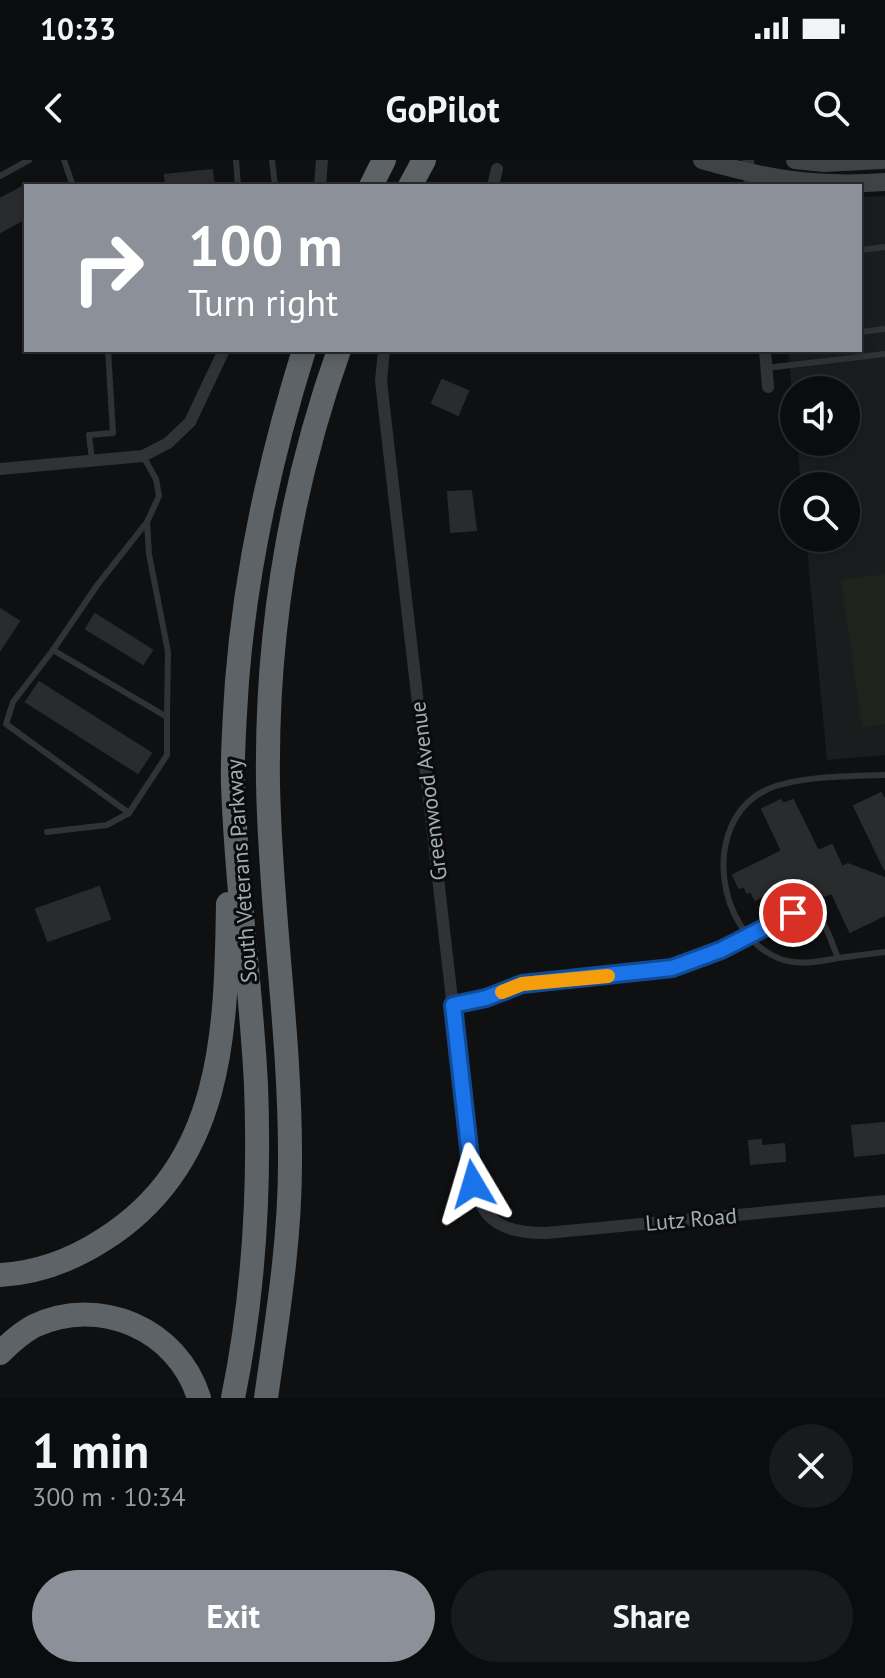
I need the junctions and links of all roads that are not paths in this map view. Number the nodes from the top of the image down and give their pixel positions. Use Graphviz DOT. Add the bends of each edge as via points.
graph roads {
  1 [pos="29,160"];
  2 [pos="64,160"];
  3 [pos="236,160"];
  4 [pos="272,160"];
  5 [pos="322,160"];
  6 [pos="384,160"];
  7 [pos="424,160"];
  8 [pos="702,160"];
  9 [pos="795,160"];
  10 [pos="882,160"];
  11 [pos="497,169"];
  12 [pos="749,173"];
  13 [pos="0,176"];
  14 [pos="885,182"];
  15 [pos="72,184"];
  16 [pos="238,184"];
  17 [pos="275,184"];
  18 [pos="320,184"];
  19 [pos="372,184"];
  20 [pos="411,184"];
  21 [pos="493,184"];
  22 [pos="885,247"];
  23 [pos="862,250"];
  24 [pos="885,329"];
  25 [pos="862,332"];
  26 [pos="108,352"];
  27 [pos="223,352"];
  28 [pos="303,352"];
  29 [pos="338,352"];
  30 [pos="384,352"];
  31 [pos="765,352"];
  32 [pos="885,354"];
  33 [pos="766,368"];
  34 [pos="768,387"];
  35 [pos="143,456"];
  36 [pos="92,460"];
  37 [pos="0,469"];
  38 [pos="147,522"];
  39 [pos="53,650"];
  40 [pos="167,717"];
  41 [pos="885,775"];
  42 [pos="233,782"];
  43 [pos="129,813"];
  44 [pos="47,832"];
  45 [pos="748,935"];
  46 [pos="885,952"];
  47 [pos="838,958"];
  48 [pos="453,1005"];
  49 [pos="885,1201"];
  50 [pos="498,1224"];
  51 [pos="285,1257"];
  52 [pos="0,1275"];
  53 [pos="0,1353"];
  54 [pos="199,1398"];
  55 [pos="233,1398"];
  56 [pos="266,1398"];
  57 [pos="276,1398"];
  1 -- 13 [label="lane"];
  2 -- 15 [label="lane"];
  3 -- 16 [label="lane"];
  4 -- 17 [label="lane"];
  5 -- 18 [label="street"];
  6 -- 19 [label="highway"];
  7 -- 20 [label="highway"];
  8 -- 12 [label="main road"];
  9 -- 10 [label="main road"];
  11 -- 21 [label="street"];
  12 -- 14 [label="main road" via="788,182"];
  22 -- 23 [label="lane"];
  24 -- 25 [label="lane"];
  26 -- 36 [label="lane" via="113,433 89,435"];
  27 -- 35 [label="street" via="190,422 168,443"];
  28 -- 42 [label="highway, South Veterans Parkway" via="250,562 233,729"];
  29 -- 51 [label="highway, South Veterans Parkway" via="298,490 273,672 268,782 289,1098"];
  30 -- 48 [label="street, Greenwood Avenue" via="381,381"];
  31 -- 33 [label="street"];
  32 -- 33 [label="lane"];
  33 -- 34 [label="street"];
  35 -- 36 [label="street"];
  35 -- 38 [label="lane" via="159,496"];
  36 -- 37 [label="street"];
  38 -- 39 [label="lane"];
  38 -- 40 [label="lane" via="168,652"];
  39 -- 40 [label="lane"];
  39 -- 43 [label="lane" via="13,702 6,724"];
  40 -- 43 [label="lane" via="167,755"];
  41 -- 45 [label="lane" via="800,781 767,789 741,810 721,864 735,914"];
  42 -- 52 [label="highway" via="221,1047 190,1146 166,1185 131,1223 55,1264"];
  42 -- 55 [label="highway, South Veterans Parkway" via="257,1130 252,1269"];
  43 -- 44 [label="lane" via="107,825"];
  45 -- 47 [label="lane" via="780,959 797,963"];
  45 -- 47 [label="lane" via="806,910 822,923"];
  45 -- 48 [label="lane" via="672,968 522,984"];
  46 -- 47 [label="lane"];
  48 -- 50 [label="street, Greenwood Avenue" via="473,1184 478,1201"];
  49 -- 50 [label="street, Lutz Road" via="546,1233"];
  51 -- 56 [label="highway, South Veterans Parkway"];
  51 -- 57 [label="highway" via="291,1317"];
  53 -- 54 [label="highway" via="52,1319 110,1316 136,1325 176,1354"];
}
